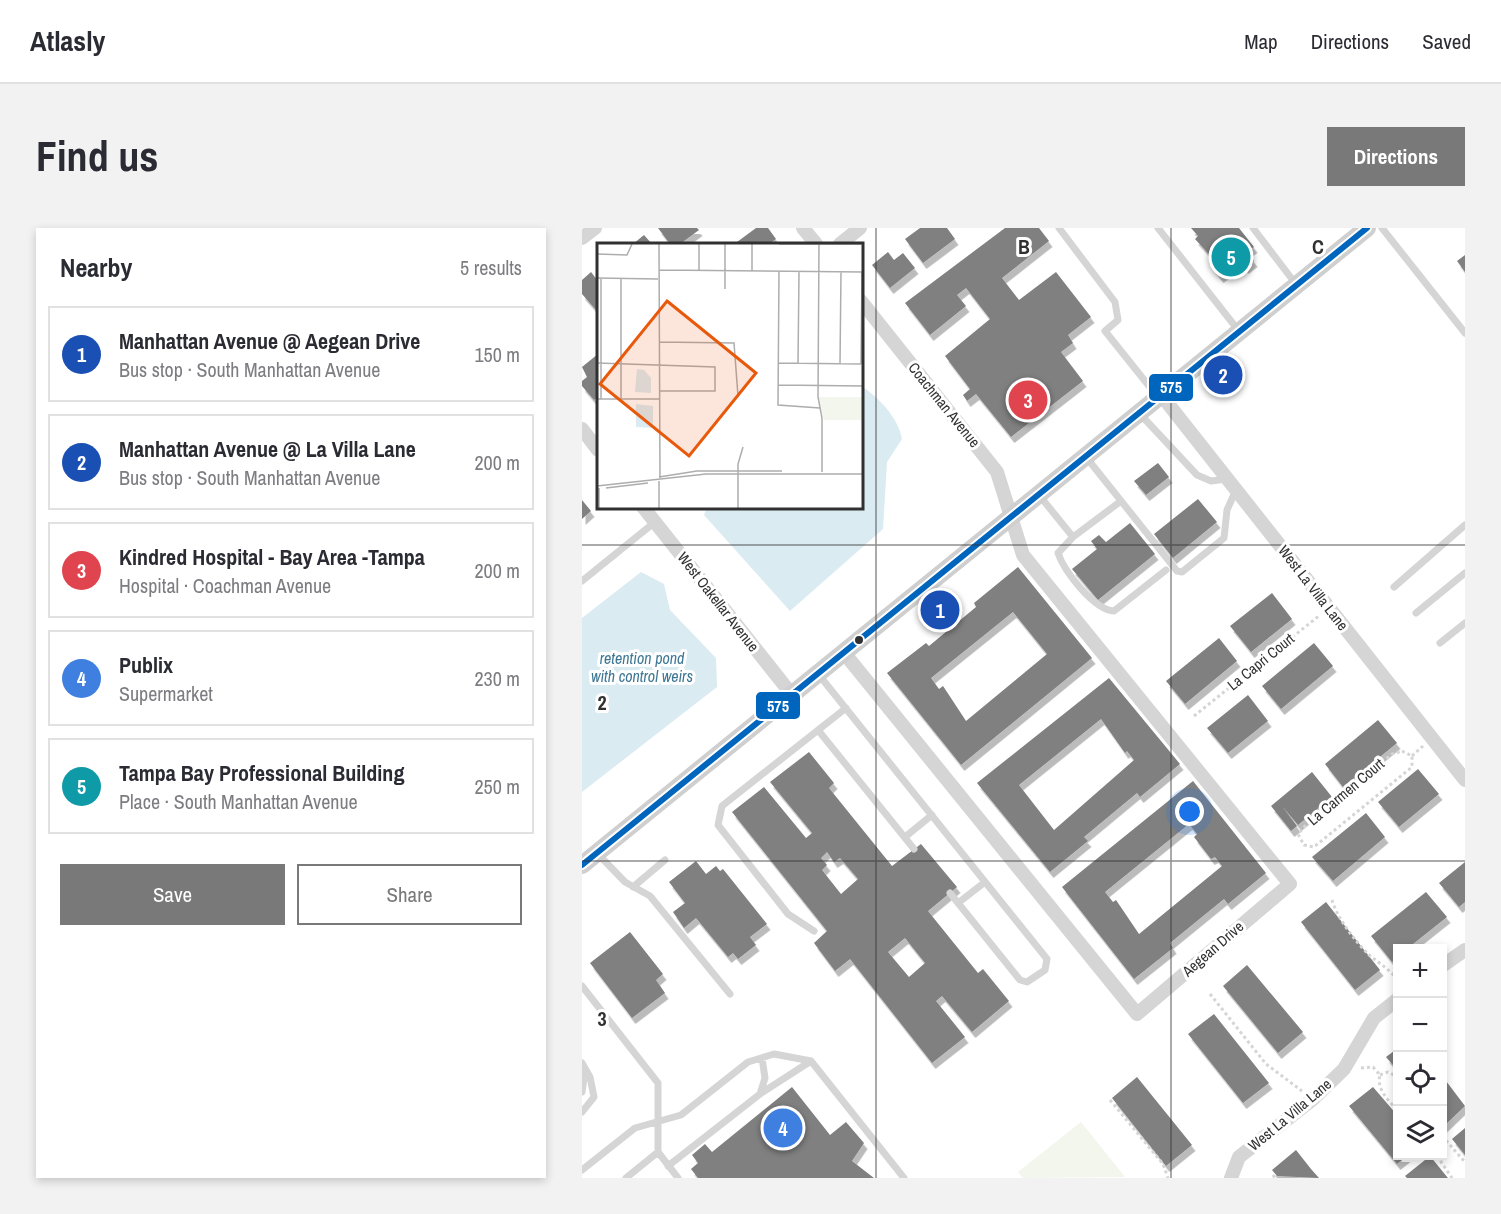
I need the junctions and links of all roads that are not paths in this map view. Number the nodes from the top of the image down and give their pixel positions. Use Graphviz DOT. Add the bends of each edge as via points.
graph roads {
  1 [pos="595,228"];
  2 [pos="803,228"];
  3 [pos="860,228"];
  4 [pos="1059,228"];
  5 [pos="1158,228"];
  6 [pos="1253,228"];
  7 [pos="1367,228"];
  8 [pos="1382,228"];
  9 [pos="582,238"];
  10 [pos="815,243"];
  11 [pos="841,243"];
  12 [pos="1296,285"];
  13 [pos="862,302"];
  14 [pos="1239,332"];
  15 [pos="1465,333"];
  16 [pos="1160,397"];
  17 [pos="1140,414"];
  18 [pos="582,429"];
  19 [pos="597,445"];
  20 [pos="1086,457"];
  21 [pos="1227,478"];
  22 [pos="1236,490"];
  23 [pos="1039,495"];
  24 [pos="1121,501"];
  25 [pos="644,508"];
  26 [pos="1011,518"];
  27 [pos="655,522"];
  28 [pos="1465,525"];
  29 [pos="1073,537"];
  30 [pos="1166,570"];
  31 [pos="1465,573"];
  32 [pos="582,581"];
  33 [pos="1394,586"];
  34 [pos="1416,613"];
  35 [pos="1465,623"];
  36 [pos="1440,643"];
  37 [pos="845,654"];
  38 [pos="819,675"];
  39 [pos="793,696"];
  40 [pos="846,708"];
  41 [pos="818,730"];
  42 [pos="1465,780"];
  43 [pos="932,815"];
  44 [pos="904,837"];
  45 [pos="914,849"];
  46 [pos="597,853"];
  47 [pos="665,860"];
  48 [pos="582,865"];
  49 [pos="985,882"];
  50 [pos="633,887"];
  51 [pos="950,893"];
  52 [pos="958,903"];
  53 [pos="814,931"];
  54 [pos="1465,950"];
  55 [pos="1447,963"];
  56 [pos="582,986"];
  57 [pos="730,994"];
  58 [pos="1393,1003"];
  59 [pos="762,1058"];
  60 [pos="811,1061"];
  61 [pos="584,1066"];
  62 [pos="582,1092"];
  63 [pos="760,1094"];
  64 [pos="582,1112"];
  65 [pos="658,1123"];
  66 [pos="658,1152"];
  67 [pos="668,1166"];
  68 [pos="582,1170"];
  69 [pos="626,1178"];
  70 [pos="678,1178"];
  71 [pos="904,1178"];
  72 [pos="1231,1178"];
  1 -- 9 [label="street"];
  2 -- 10 [label="street"];
  3 -- 11 [label="street"];
  4 -- 16 [label="lane" via="1114,302 1118,320 1105,331"];
  5 -- 14 [label="lane"];
  6 -- 12 [label="lane"];
  7 -- 12 [label="main road"];
  8 -- 15 [label="lane"];
  12 -- 14 [label="main road"];
  13 -- 26 [label="street, Coachman Avenue" via="997,471"];
  14 -- 16 [label="main road"];
  16 -- 17 [label="main road"];
  16 -- 21 [label="street, West La Villa Lane"];
  17 -- 20 [label="main road"];
  17 -- 21 [label="lane" via="1197,476 1211,481"];
  18 -- 19 [label="street"];
  20 -- 23 [label="main road"];
  20 -- 24 [label="lane"];
  21 -- 22 [label="street, West La Villa Lane"];
  22 -- 24 [label="lane" via="1227,510 1224,538 1182,572 1177,571"];
  22 -- 42 [label="street, West La Villa Lane"];
  23 -- 26 [label="main road"];
  23 -- 29 [label="lane"];
  24 -- 29 [label="lane"];
  25 -- 27 [label="street, West Oakellar Avenue"];
  26 -- 37 [label="main road"];
  26 -- 37 [label="street, Aegean Drive" via="1023,555 1290,884 1137,1014"];
  27 -- 32 [label="lane"];
  27 -- 39 [label="street, West Oakellar Avenue"];
  28 -- 33 [label="lane"];
  29 -- 30 [label="lane" via="1058,553 1061,563 1104,611 1114,611"];
  31 -- 34 [label="lane"];
  35 -- 36 [label="lane"];
  37 -- 38 [label="main road"];
  38 -- 39 [label="main road"];
  38 -- 40 [label="lane"];
  39 -- 46 [label="main road"];
  40 -- 41 [label="lane"];
  40 -- 43 [label="lane"];
  41 -- 44 [label="lane"];
  41 -- 53 [label="lane" via="722,806 718,825 788,914"];
  43 -- 44 [label="lane"];
  43 -- 49 [label="lane"];
  44 -- 45 [label="lane"];
  46 -- 48 [label="main road"];
  46 -- 50 [label="lane"];
  47 -- 50 [label="lane"];
  49 -- 52 [label="lane"];
  49 -- 52 [label="lane" via="1047,959 1045,970 1027,982 1020,980"];
  50 -- 57 [label="lane" via="650,896"];
  51 -- 52 [label="lane"];
  54 -- 55 [label="street"];
  56 -- 65 [label="lane" via="658,1083"];
  58 -- 72 [label="street, West La Villa Lane" via="1374,1018 1344,1069 1313,1099 1239,1157"];
  59 -- 60 [label="lane" via="774,1054"];
  59 -- 63 [label="lane" via="765,1077"];
  59 -- 65 [label="lane" via="748,1062 681,1115"];
  60 -- 63 [label="lane"];
  60 -- 71 [label="lane"];
  61 -- 62 [label="lane"];
  61 -- 64 [label="lane" via="594,1097"];
  63 -- 67 [label="lane"];
  65 -- 66 [label="lane"];
  65 -- 68 [label="lane" via="635,1128"];
  66 -- 67 [label="lane"];
  66 -- 69 [label="lane"];
  67 -- 70 [label="lane"];
}
